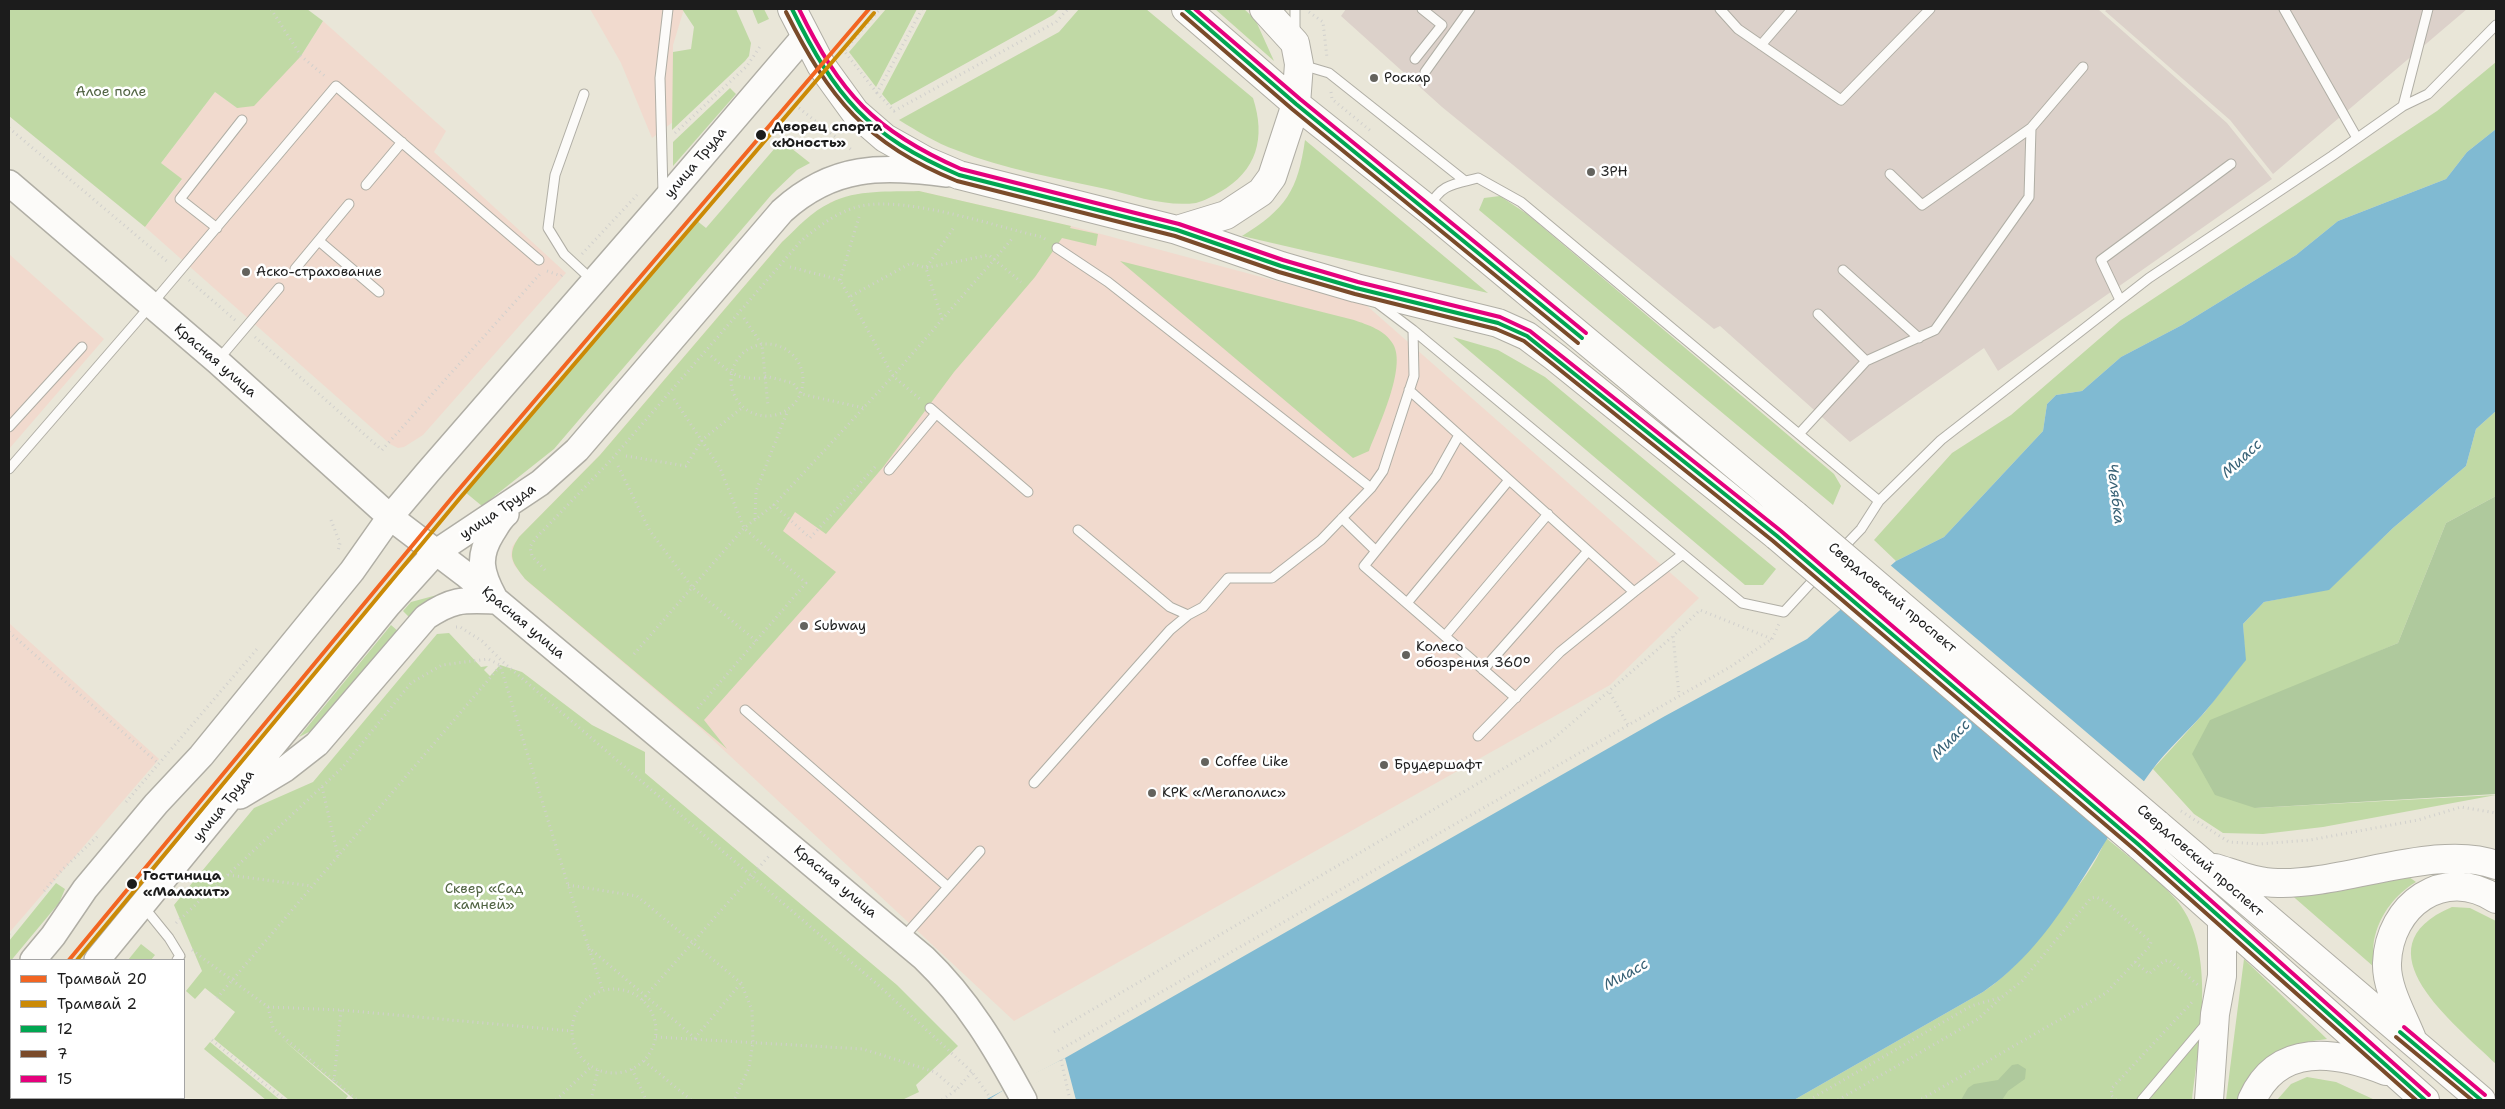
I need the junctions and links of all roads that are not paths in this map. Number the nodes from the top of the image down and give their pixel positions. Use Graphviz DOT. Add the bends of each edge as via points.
graph roads {
  1 [pos="668,9"];
  2 [pos="792,9"];
  3 [pos="1186,9"];
  4 [pos="1264,9"];
  5 [pos="1295,9"];
  6 [pos="1422,9"];
  7 [pos="1470,9"];
  8 [pos="1720,9"];
  9 [pos="1792,9"];
  10 [pos="1930,9"];
  11 [pos="2284,9"];
  12 [pos="2428,9"];
  13 [pos="2496,25"];
  14 [pos="805,36"];
  15 [pos="1761,45"];
  16 [pos="1297,53"];
  17 [pos="1415,59"];
  18 [pos="2083,67"];
  19 [pos="1425,72"];
  20 [pos="584,94"];
  21 [pos="1296,104"];
  22 [pos="2403,106"];
  23 [pos="242,120"];
  24 [pos="2032,128"];
  25 [pos="2357,138"];
  26 [pos="402,142"];
  27 [pos="2231,164"];
  28 [pos="1890,174"];
  29 [pos="959,175"];
  30 [pos="1465,181"];
  31 [pos="9,183"];
  32 [pos="366,185"];
  33 [pos="663,202"];
  34 [pos="349,204"];
  35 [pos="1429,210"];
  36 [pos="217,228"];
  37 [pos="1177,230"];
  38 [pos="318,241"];
  39 [pos="1057,248"];
  40 [pos="539,260"];
  41 [pos="295,269"];
  42 [pos="1844,270"];
  43 [pos="594,282"];
  44 [pos="279,288"];
  45 [pos="1356,288"];
  46 [pos="379,292"];
  47 [pos="2120,300"];
  48 [pos="151,305"];
  49 [pos="1818,314"];
  50 [pos="1413,330"];
  51 [pos="1919,338"];
  52 [pos="82,346"];
  53 [pos="217,361"];
  54 [pos="1866,361"];
  55 [pos="1409,390"];
  56 [pos="9,426"];
  57 [pos="1798,434"];
  58 [pos="1459,435"];
  59 [pos="9,469"];
  60 [pos="889,470"];
  61 [pos="1509,480"];
  62 [pos="540,484"];
  63 [pos="1371,488"];
  64 [pos="1028,492"];
  65 [pos="1879,501"];
  66 [pos="1548,514"];
  67 [pos="390,518"];
  68 [pos="1342,518"];
  69 [pos="1078,530"];
  70 [pos="1376,551"];
  71 [pos="1588,551"];
  72 [pos="435,554"];
  73 [pos="1684,554"];
  74 [pos="1634,592"];
  75 [pos="496,601"];
  76 [pos="1407,603"];
  77 [pos="1188,616"];
  78 [pos="1445,636"];
  79 [pos="1484,670"];
  80 [pos="1516,698"];
  81 [pos="745,710"];
  82 [pos="1478,736"];
  83 [pos="1034,782"];
  84 [pos="223,807"];
  85 [pos="980,851"];
  86 [pos="2496,865"];
  87 [pos="2206,866"];
  88 [pos="948,888"];
  89 [pos="2496,899"];
  90 [pos="142,905"];
  91 [pos="2222,920"];
  92 [pos="902,939"];
  93 [pos="34,959"];
  94 [pos="98,959"];
  95 [pos="178,959"];
  96 [pos="2215,1014"];
  97 [pos="2415,1045"];
  98 [pos="2400,1076"];
  99 [pos="1019,1092"];
  100 [pos="2142,1100"];
  101 [pos="2209,1100"];
  102 [pos="2252,1100"];
  103 [pos="2425,1100"];
  104 [pos="2481,1100"];
  1 -- 33 [label="lane" via="660,78"];
  2 -- 14 [label="main road, Свердловский проспект"];
  3 -- 21 [label="main road, Свердловский проспект"];
  4 -- 16 [label="main road"];
  5 -- 16 [label="lane"];
  6 -- 17 [label="lane" via="1442,25"];
  7 -- 19 [label="lane"];
  8 -- 15 [label="lane" via="1738,29"];
  9 -- 15 [label="lane"];
  10 -- 15 [label="lane" via="1841,100"];
  11 -- 25 [label="lane"];
  12 -- 22 [label="lane"];
  13 -- 22 [label="lane" via="2428,94"];
  14 -- 29 [label="main road, Свердловский проспект" via="835,87 860,116 905,150"];
  14 -- 33 [label="main road, улица Труда"];
  16 -- 21 [label="main road"];
  16 -- 30 [label="lane" via="1329,73"];
  18 -- 24 [label="lane"];
  20 -- 43 [label="lane" via="555,175 548,228 564,254"];
  21 -- 35 [label="main road, Свердловский проспект"];
  21 -- 37 [label="main road" via="1272,177 1261,192 1226,215"];
  22 -- 25 [label="lane"];
  23 -- 36 [label="lane" via="180,199"];
  24 -- 28 [label="lane" via="1922,205"];
  24 -- 51 [label="lane" via="2029,197 1935,330"];
  25 -- 47 [label="lane"];
  26 -- 32 [label="lane"];
  26 -- 36 [label="lane" via="336,86"];
  26 -- 40 [label="lane"];
  27 -- 47 [label="lane" via="2101,260"];
  29 -- 37 [label="main road, Свердловский проспект"];
  29 -- 62 [label="main road, улица Труда" via="911,170 857,171 831,178 796,198 769,225 589,438"];
  30 -- 35 [label="lane" via="1445,186"];
  30 -- 57 [label="lane" via="1478,178 1521,202"];
  31 -- 48 [label="main road, Красная улица"];
  33 -- 43 [label="main road, улица Труда"];
  34 -- 38 [label="lane"];
  35 -- 87 [label="main road, Свердловский проспект, bridge" via="1795,515 2168,817"];
  36 -- 48 [label="lane"];
  37 -- 45 [label="main road, Свердловский проспект"];
  38 -- 41 [label="lane"];
  38 -- 46 [label="lane"];
  39 -- 63 [label="lane" via="1108,282"];
  42 -- 51 [label="lane"];
  43 -- 67 [label="main road, улица Труда"];
  44 -- 53 [label="lane"];
  45 -- 50 [label="lane"];
  45 -- 91 [label="main road, Свердловский проспект, bridge" via="1498,323 1527,336 1777,536 2139,845"];
  47 -- 65 [label="lane" via="1941,440"];
  48 -- 53 [label="main road, Красная улица"];
  48 -- 59 [label="lane"];
  49 -- 54 [label="lane"];
  50 -- 55 [label="lane" via="1414,376"];
  50 -- 73 [label="lane"];
  51 -- 54 [label="lane"];
  52 -- 56 [label="lane"];
  53 -- 67 [label="main road, Красная улица"];
  54 -- 57 [label="lane"];
  55 -- 58 [label="lane"];
  55 -- 63 [label="lane" via="1383,471"];
  57 -- 65 [label="lane"];
  58 -- 61 [label="lane"];
  58 -- 70 [label="lane" via="1436,476"];
  60 -- 64 [label="lane" via="933,412"];
  61 -- 66 [label="lane"];
  61 -- 76 [label="lane"];
  62 -- 72 [label="main road, улица Труда"];
  62 -- 75 [label="main road" via="503,516 485,546 481,570"];
  63 -- 68 [label="lane"];
  65 -- 73 [label="lane" via="1861,529 1784,612 1742,603"];
  66 -- 71 [label="lane"];
  66 -- 78 [label="lane"];
  67 -- 72 [label="main road, Красная улица"];
  67 -- 93 [label="main road, улица Труда" via="340,587 201,756 117,850"];
  68 -- 70 [label="lane"];
  68 -- 77 [label="lane" via="1321,540 1272,578 1228,578 1203,608"];
  69 -- 77 [label="lane" via="1170,607"];
  70 -- 76 [label="lane" via="1364,566"];
  71 -- 74 [label="lane"];
  71 -- 79 [label="lane"];
  72 -- 75 [label="main road, Красная улица"];
  72 -- 84 [label="main road, улица Труда" via="388,605"];
  73 -- 74 [label="lane"];
  74 -- 80 [label="lane" via="1560,652"];
  75 -- 84 [label="main road" via="458,600 426,617 317,744 285,769"];
  75 -- 92 [label="main road, Красная улица"];
  76 -- 78 [label="lane"];
  77 -- 83 [label="lane" via="1170,630"];
  78 -- 79 [label="lane"];
  79 -- 80 [label="lane"];
  80 -- 82 [label="lane"];
  81 -- 88 [label="lane"];
  84 -- 90 [label="main road, улица Труда"];
  85 -- 88 [label="lane"];
  86 -- 87 [label="main road" via="2483,860 2442,859 2352,875 2277,883"];
  87 -- 97 [label="main road, Свердловский проспект"];
  88 -- 92 [label="lane"];
  89 -- 97 [label="main road" via="2485,892 2463,887 2443,887 2425,894 2397,923 2389,942 2387,965 2396,1001"];
  90 -- 94 [label="main road, улица Труда"];
  90 -- 95 [label="lane" via="169,938 180,956"];
  91 -- 96 [label="main road" via="2222,976"];
  91 -- 98 [label="main road, Свердловский проспект"];
  92 -- 99 [label="main road, Красная улица" via="955,990 985,1032"];
  96 -- 100 [label="lane"];
  96 -- 101 [label="main road"];
  97 -- 104 [label="main road, Свердловский проспект"];
  98 -- 102 [label="main road" via="2358,1060 2332,1056 2300,1057 2278,1066 2260,1083"];
  98 -- 103 [label="main road, Свердловский проспект"];
}
